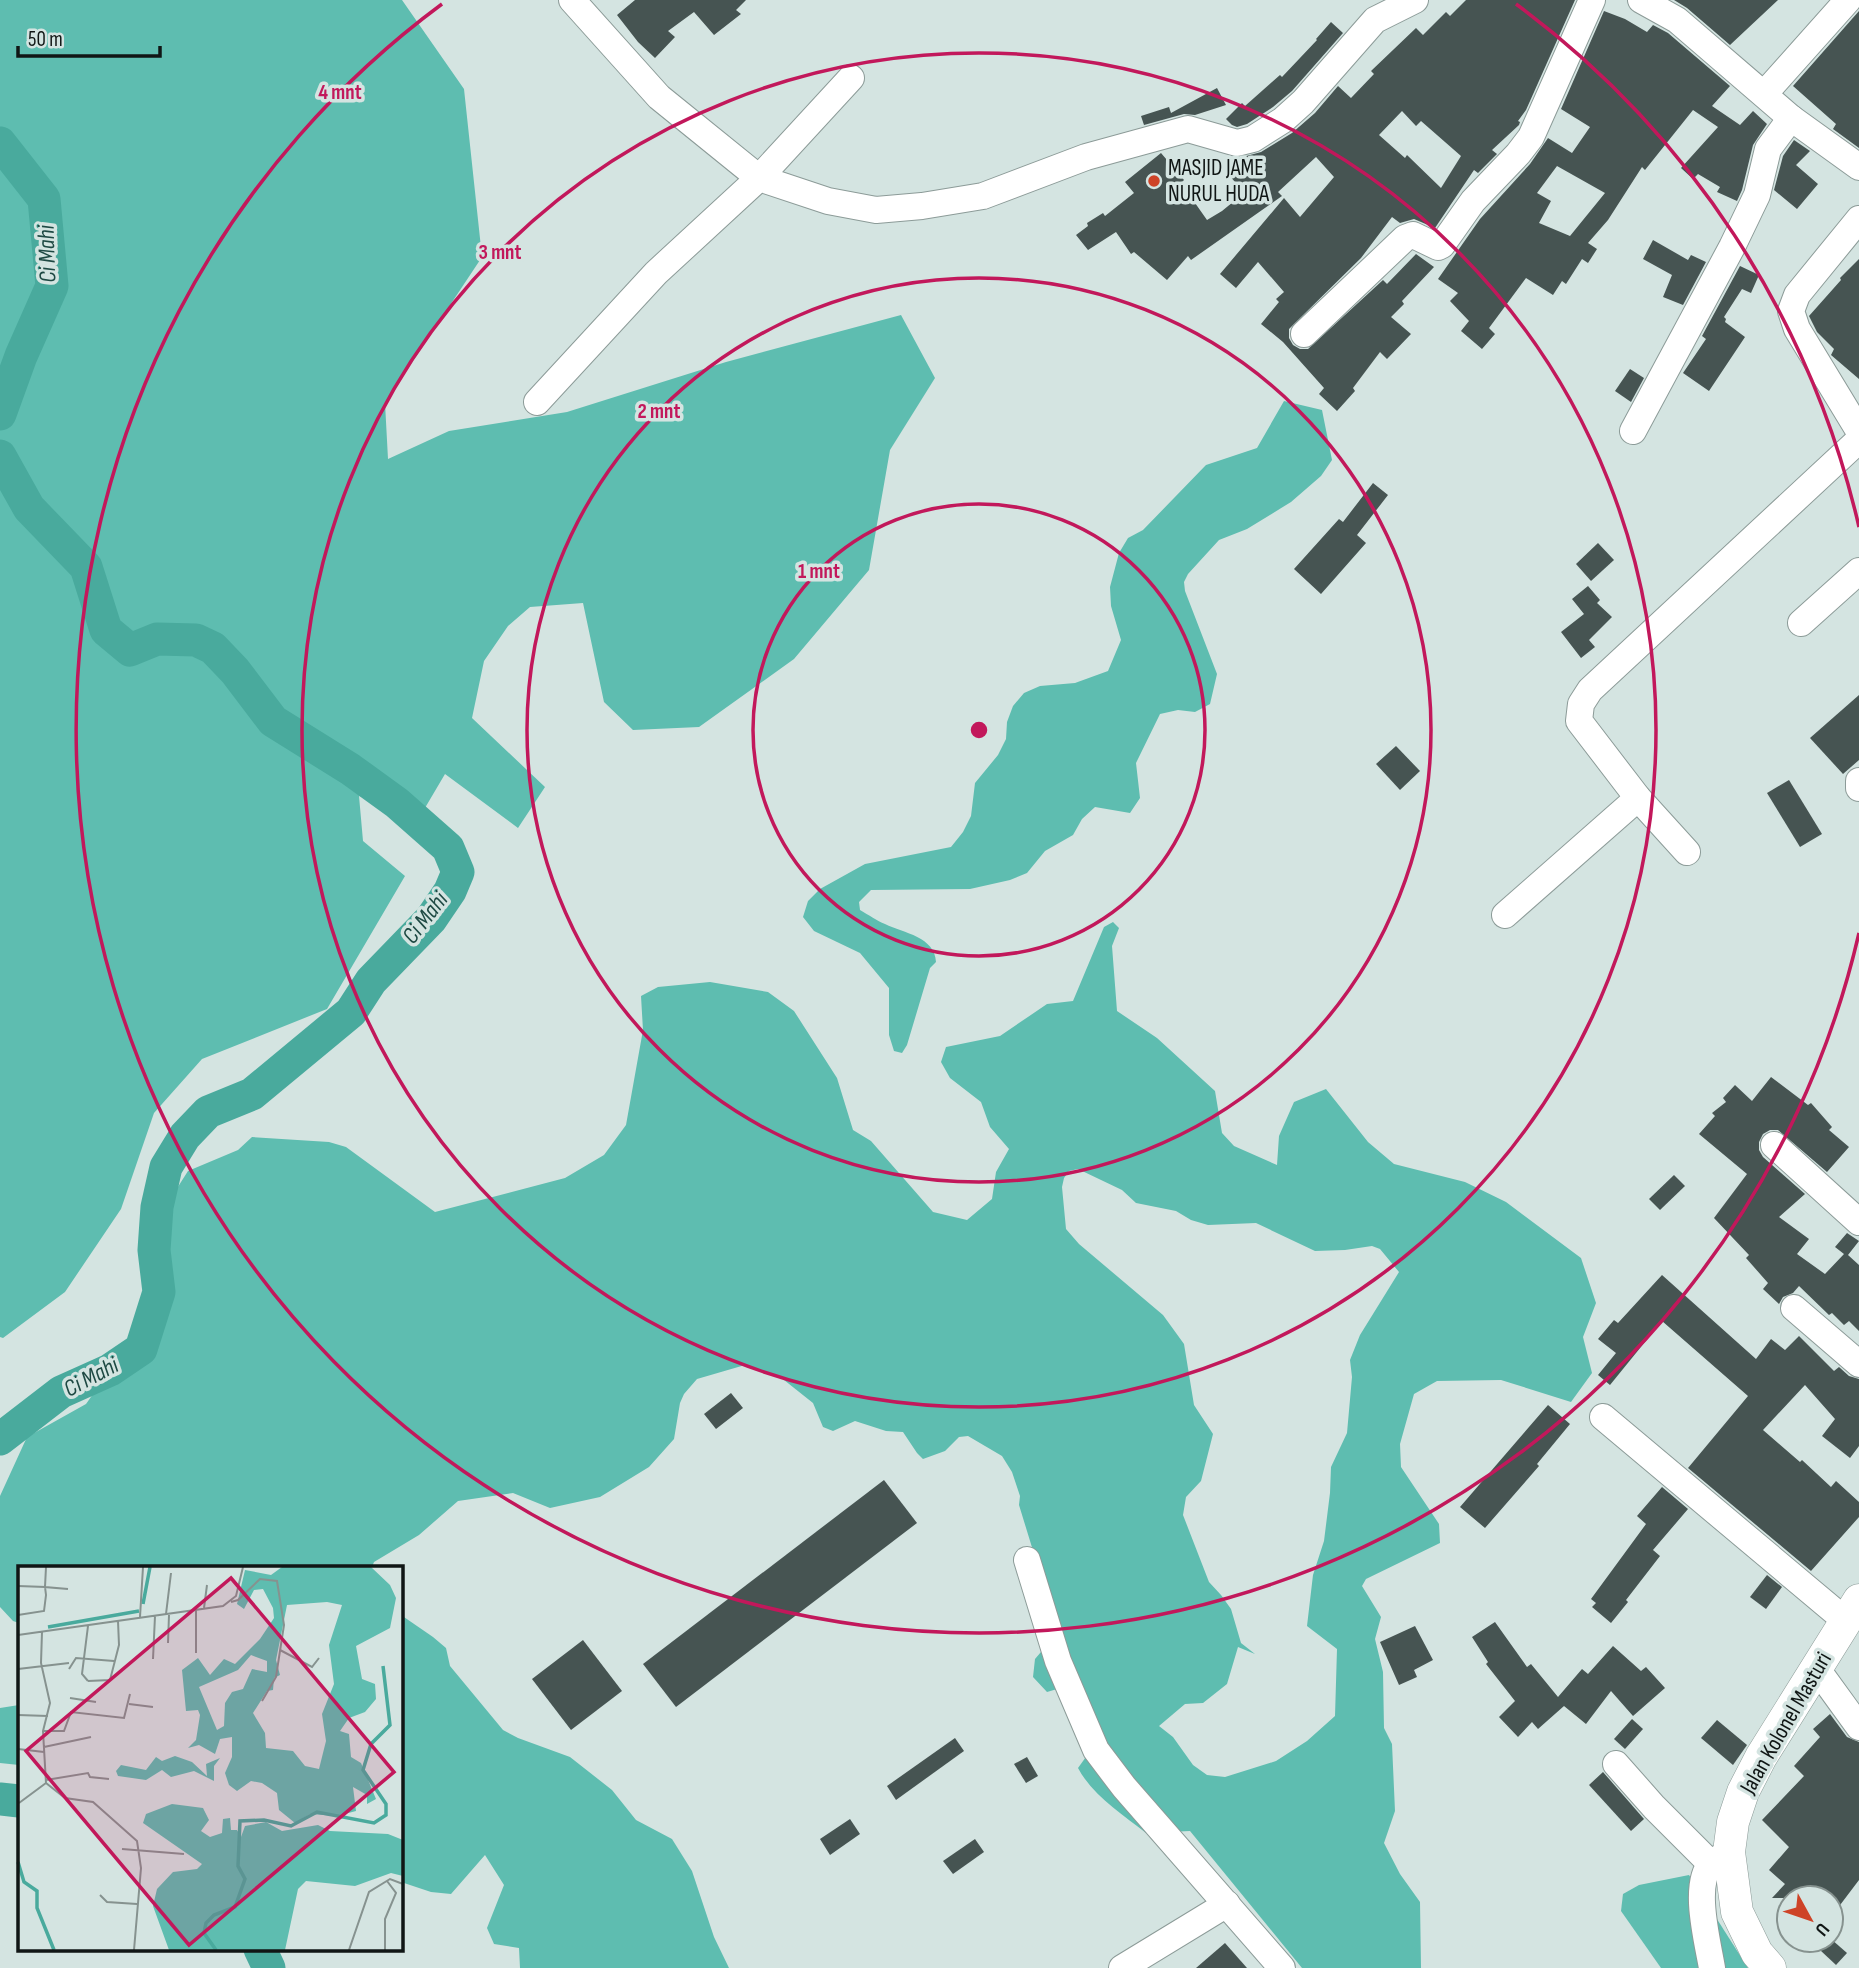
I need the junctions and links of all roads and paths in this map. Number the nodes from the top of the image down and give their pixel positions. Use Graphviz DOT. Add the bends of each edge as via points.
graph roads {
  1 [pos="572,0"];
  2 [pos="1415,0"];
  3 [pos="1592,0"];
  4 [pos="1641,0"];
  5 [pos="1848,0"];
  6 [pos="851,78"];
  7 [pos="1765,93"];
  8 [pos="1791,118"];
  9 [pos="1859,167"];
  10 [pos="759,178"];
  11 [pos="1859,219"];
  12 [pos="1304,334"];
  13 [pos="537,402"];
  14 [pos="1633,431"];
  15 [pos="1859,431"];
  16 [pos="1859,440"];
  17 [pos="1859,571"];
  18 [pos="1801,624"];
  19 [pos="1859,781"];
  20 [pos="1859,788"];
  21 [pos="1638,798"];
  22 [pos="1687,852"];
  23 [pos="1505,915"];
  24 [pos="1774,1145"];
  25 [pos="1859,1222"];
  26 [pos="1794,1308"];
  27 [pos="1859,1364"];
  28 [pos="1603,1417"];
  29 [pos="1027,1560"];
  30 [pos="1852,1610"];
  31 [pos="1817,1669"];
  32 [pos="1859,1727"];
  33 [pos="1616,1764"];
  34 [pos="1720,1858"];
  35 [pos="1227,1904"];
  36 [pos="1122,1968"];
  37 [pos="1282,1968"];
  38 [pos="1712,1968"];
  39 [pos="1770,1968"];
  1 -- 10 [label="street" via="659,97"];
  2 -- 10 [label="street" via="1375,20 1303,102 1253,139 1237,143 1188,129 1086,157 983,196 876,210 828,201"];
  3 -- 12 [label="street" via="1531,137 1473,201 1443,245 1413,235 1405,238"];
  4 -- 7 [label="street" via="1677,20"];
  5 -- 7 [label="street"];
  6 -- 10 [label="street"];
  7 -- 8 [label="street"];
  8 -- 9 [label="street"];
  8 -- 14 [label="street" via="1768,149 1757,195"];
  10 -- 13 [label="street" via="656,274"];
  11 -- 15 [label="street" via="1797,295 1791,311 1797,329"];
  16 -- 21 [label="street" via="1585,697 1579,721"];
  17 -- 18 [label="street"];
  19 -- 20 [label="street"];
  21 -- 22 [label="street"];
  21 -- 23 [label="street"];
  24 -- 25 [label="street"];
  26 -- 27 [label="street"];
  28 -- 30 [label="street"];
  29 -- 35 [label="street" via="1058,1661 1096,1750"];
  30 -- 31 [label="main road, Jalan Kolonel Masturi"];
  31 -- 32 [label="street"];
  31 -- 34 [label="main road, Jalan Kolonel Masturi" via="1743,1792"];
  33 -- 34 [label="street" via="1654,1807"];
  34 -- 38 [label="street" via="1704,1879 1702,1901"];
  34 -- 39 [label="main road, Jalan Kolonel Masturi" via="1738,1912 1757,1953"];
  35 -- 36 [label="street"];
  35 -- 37 [label="street"];
}
